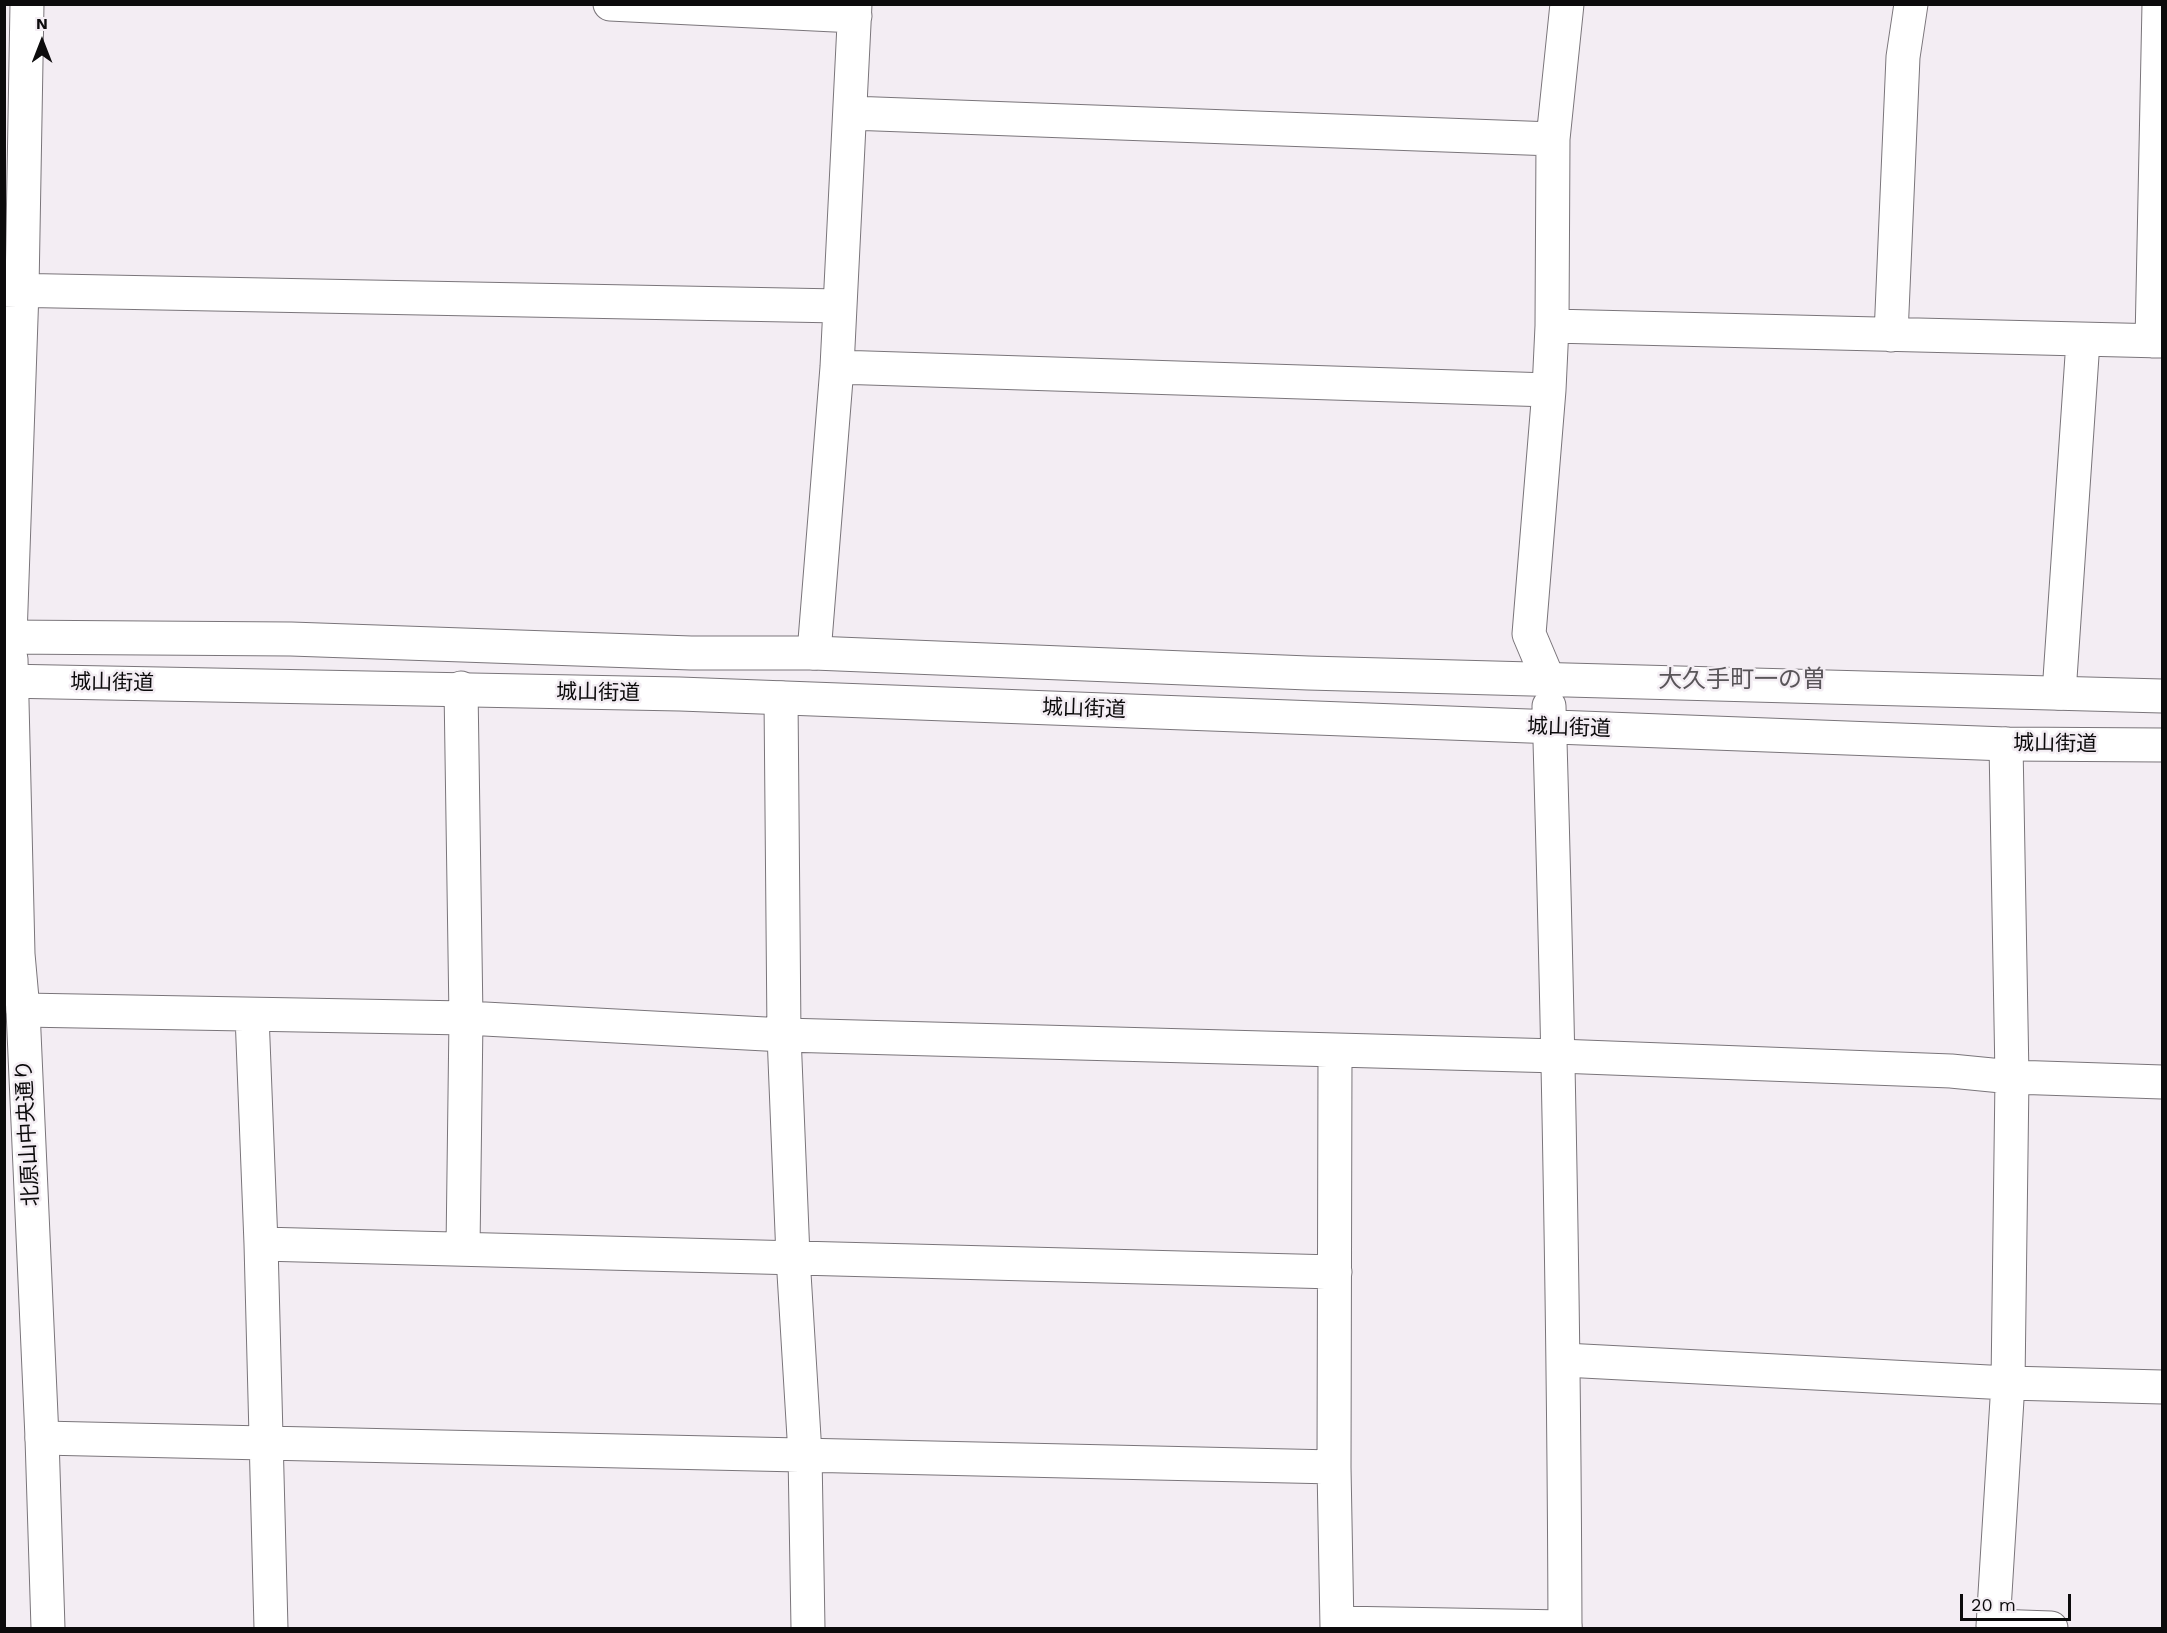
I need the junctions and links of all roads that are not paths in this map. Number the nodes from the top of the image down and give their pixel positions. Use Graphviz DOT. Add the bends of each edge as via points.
graph roads {
  1 [pos="27,4"];
  2 [pos="610,4"];
  3 [pos="1567,4"];
  4 [pos="1911,4"];
  5 [pos="2159,4"];
  6 [pos="855,10"];
  7 [pos="850,113"];
  8 [pos="1553,139"];
  9 [pos="13,290"];
  10 [pos="839,306"];
  11 [pos="1552,326"];
  12 [pos="1891,335"];
  13 [pos="2083,341"];
  14 [pos="2157,341"];
  15 [pos="837,367"];
  16 [pos="1549,390"];
  17 [pos="7,637"];
  18 [pos="814,653"];
  19 [pos="1548,679"];
  20 [pos="9,681"];
  21 [pos="461,688"];
  22 [pos="2059,693"];
  23 [pos="2163,696"];
  24 [pos="782,698"];
  25 [pos="1549,728"];
  26 [pos="2006,744"];
  27 [pos="2163,745"];
  28 [pos="11,954"];
  29 [pos="23,1010"];
  30 [pos="252,1015"];
  31 [pos="466,1018"];
  32 [pos="784,1035"];
  33 [pos="1335,1052"];
  34 [pos="1558,1056"];
  35 [pos="2012,1077"];
  36 [pos="2163,1082"];
  37 [pos="261,1244"];
  38 [pos="463,1249"];
  39 [pos="793,1257"];
  40 [pos="1335,1272"];
  41 [pos="1564,1360"];
  42 [pos="2008,1383"];
  43 [pos="2163,1387"];
  44 [pos="42,1438"];
  45 [pos="266,1443"];
  46 [pos="805,1454"];
  47 [pos="1334,1467"];
  48 [pos="1337,1626"];
  49 [pos="1565,1628"];
  50 [pos="48,1629"];
  51 [pos="271,1629"];
  52 [pos="808,1629"];
  53 [pos="2051,1629"];
  1 -- 9 [label="street, 北原山中央通り"];
  2 -- 6 [label="street"];
  3 -- 8 [label="street"];
  4 -- 12 [label="street" via="1903,57"];
  5 -- 14 [label="street"];
  6 -- 7 [label="street"];
  7 -- 8 [label="street"];
  7 -- 10 [label="street"];
  8 -- 11 [label="street"];
  9 -- 10 [label="street"];
  9 -- 17 [label="street, 北原山中央通り"];
  10 -- 15 [label="street"];
  11 -- 12 [label="street"];
  11 -- 16 [label="street"];
  12 -- 13 [label="street"];
  13 -- 14 [label="street"];
  13 -- 22 [label="street"];
  15 -- 16 [label="street"];
  15 -- 18 [label="street"];
  16 -- 19 [label="street" via="1529,634"];
  17 -- 18 [label="street, 城山街道" via="291,639 691,653"];
  17 -- 20 [label="street, 北原山中央通り"];
  18 -- 19 [label="street, 城山街道"];
  19 -- 22 [label="street, 城山街道"];
  19 -- 25 [label="street"];
  20 -- 21 [label="street, 城山街道"];
  20 -- 28 [label="street, 北原山中央通り"];
  21 -- 24 [label="street, 城山街道"];
  21 -- 31 [label="street"];
  22 -- 23 [label="street, 城山街道"];
  24 -- 25 [label="street, 城山街道"];
  24 -- 32 [label="street"];
  25 -- 26 [label="street, 城山街道"];
  25 -- 34 [label="street"];
  26 -- 27 [label="street, 城山街道"];
  26 -- 35 [label="street"];
  28 -- 29 [label="street, 北原山中央通り"];
  29 -- 30 [label="street"];
  29 -- 44 [label="street, 北原山中央通り"];
  30 -- 31 [label="street"];
  30 -- 37 [label="street"];
  31 -- 32 [label="street"];
  31 -- 38 [label="street"];
  32 -- 33 [label="street"];
  32 -- 39 [label="street"];
  33 -- 34 [label="street"];
  33 -- 40 [label="street"];
  34 -- 35 [label="street" via="1951,1071"];
  34 -- 41 [label="street"];
  35 -- 36 [label="street"];
  35 -- 42 [label="street"];
  37 -- 38 [label="street"];
  37 -- 45 [label="street"];
  38 -- 39 [label="street"];
  39 -- 40 [label="street"];
  39 -- 46 [label="street"];
  40 -- 47 [label="street"];
  41 -- 42 [label="street"];
  41 -- 49 [label="street"];
  42 -- 43 [label="street"];
  42 -- 53 [label="street" via="1993,1626"];
  44 -- 45 [label="street"];
  44 -- 50 [label="street, 北原山中央通り"];
  45 -- 46 [label="street"];
  45 -- 51 [label="street"];
  46 -- 47 [label="street"];
  46 -- 52 [label="street"];
  47 -- 48 [label="street"];
  48 -- 49 [label="street"];
}
